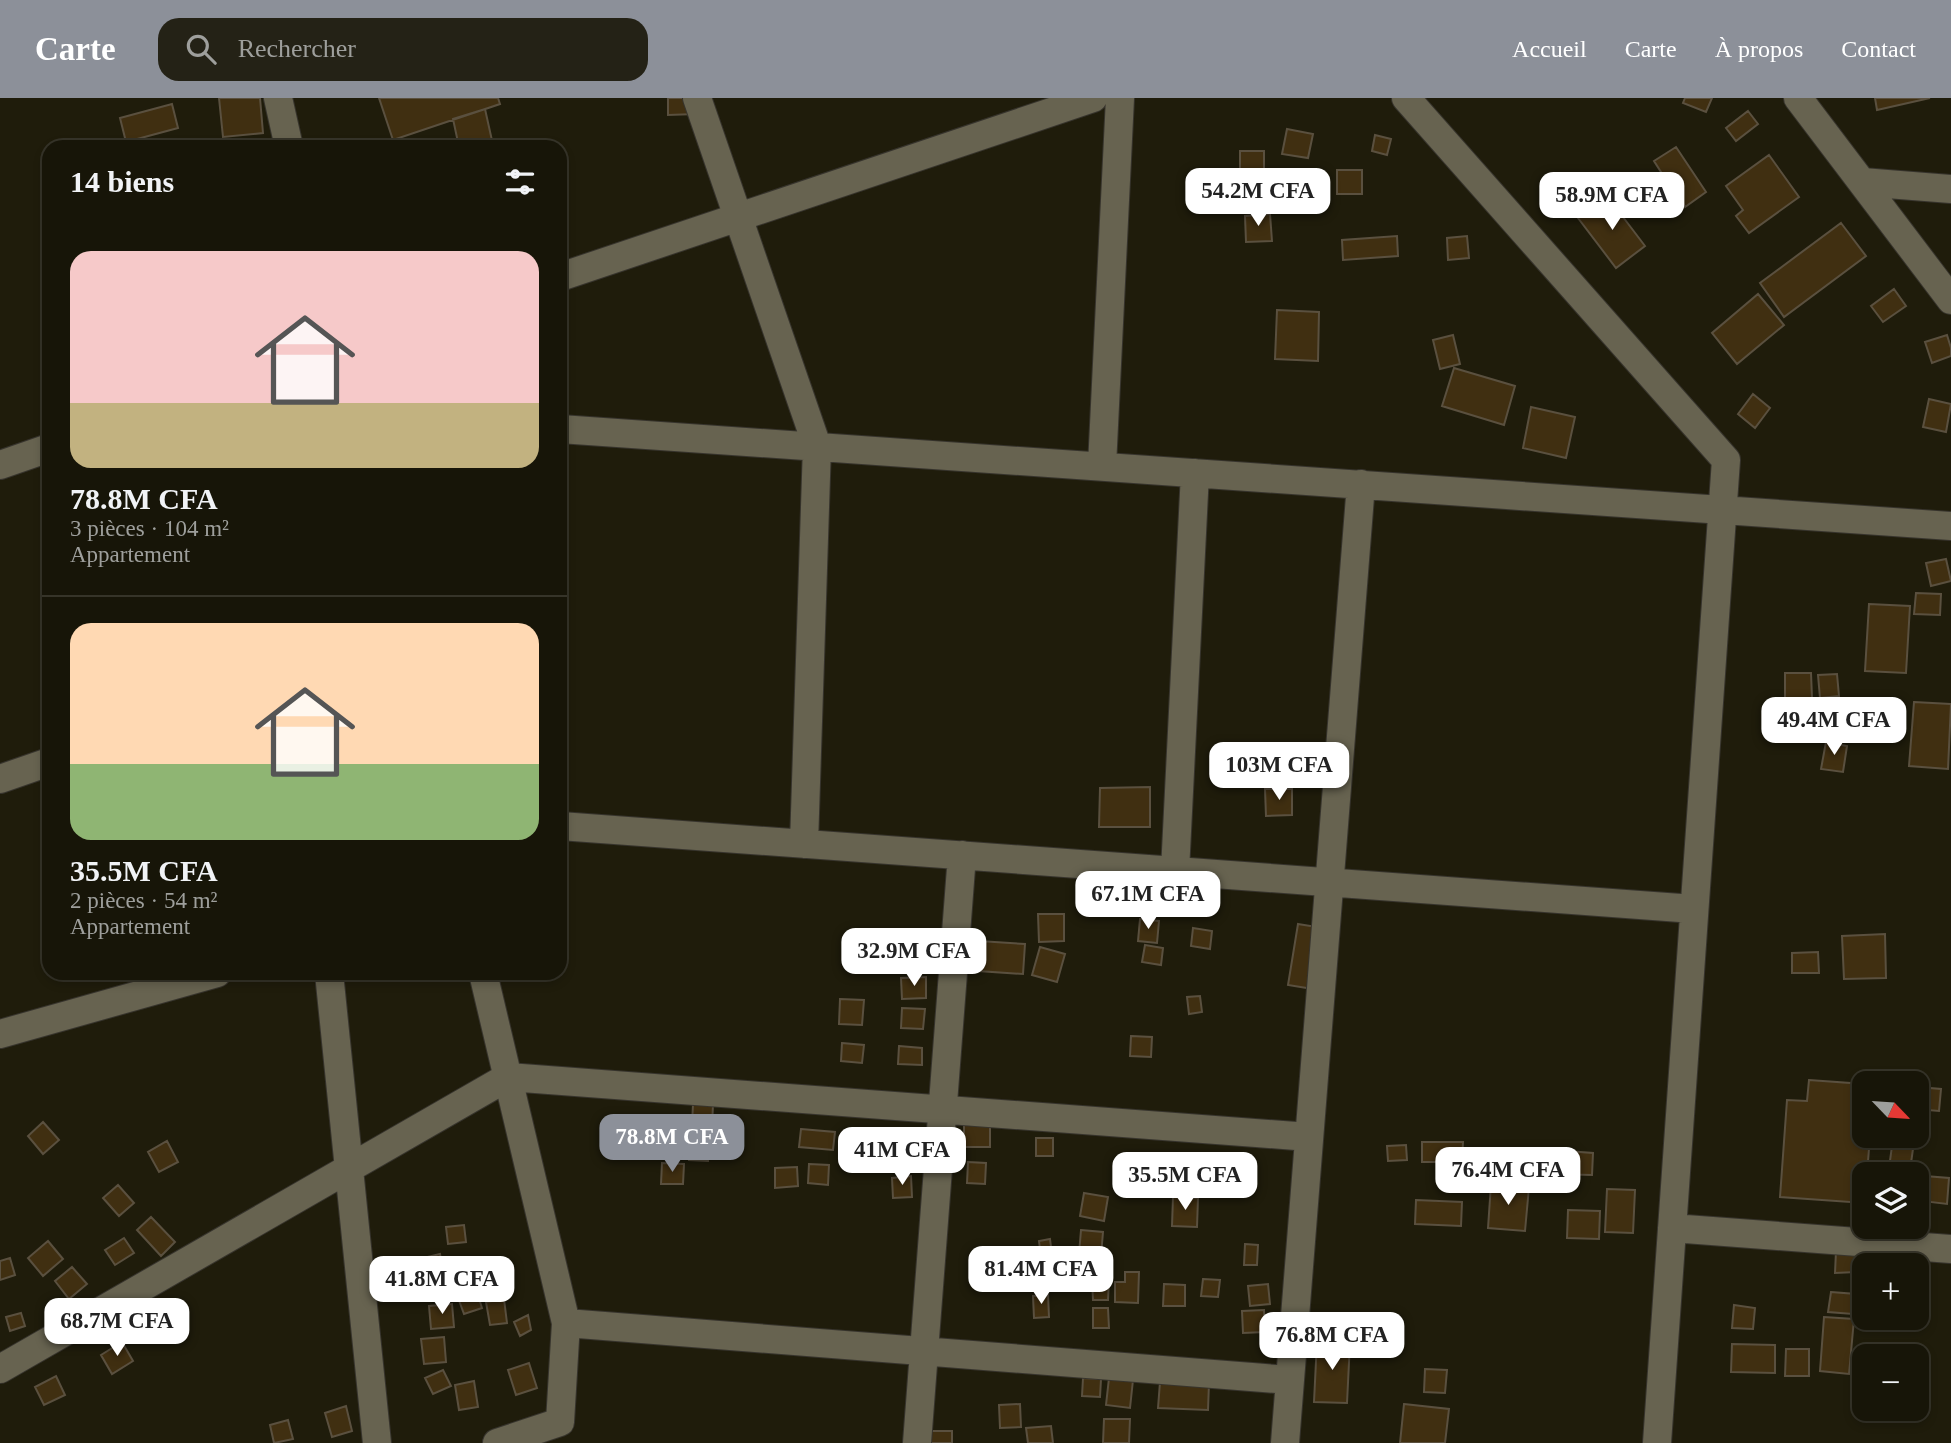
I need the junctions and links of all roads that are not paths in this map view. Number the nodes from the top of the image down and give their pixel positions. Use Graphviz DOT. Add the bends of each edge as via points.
graph roads {
  1 [pos="278,98"];
  2 [pos="697,98"];
  3 [pos="1093,98"];
  4 [pos="1120,98"];
  5 [pos="1406,98"];
  6 [pos="1798,98"];
  7 [pos="287,140"];
  8 [pos="1862,182"];
  9 [pos="1951,189"];
  10 [pos="738,217"];
  11 [pos="567,275"];
  12 [pos="1951,300"];
  13 [pos="567,429"];
  14 [pos="817,446"];
  15 [pos="42,451"];
  16 [pos="0,465"];
  17 [pos="1102,466"];
  18 [pos="1195,473"];
  19 [pos="1361,484"];
  20 [pos="1722,510"];
  21 [pos="1951,526"];
  22 [pos="42,764"];
  23 [pos="0,779"];
  24 [pos="567,827"];
  25 [pos="804,844"];
  26 [pos="962,855"];
  27 [pos="1175,871"];
  28 [pos="1329,882"];
  29 [pos="1694,909"];
  30 [pos="192,980"];
  31 [pos="330,980"];
  32 [pos="486,980"];
  33 [pos="0,1034"];
  34 [pos="508,1077"];
  35 [pos="943,1109"];
  36 [pos="1309,1137"];
  37 [pos="349,1168"];
  38 [pos="1672,1228"];
  39 [pos="1951,1249"];
  40 [pos="566,1323"];
  41 [pos="924,1351"];
  42 [pos="0,1370"];
  43 [pos="1290,1380"];
  44 [pos="377,1443"];
  45 [pos="497,1443"];
  46 [pos="917,1443"];
  47 [pos="1285,1443"];
  48 [pos="1657,1443"];
  1 -- 7 [label="street"];
  2 -- 10 [label="street"];
  3 -- 10 [label="street"];
  4 -- 17 [label="street"];
  5 -- 20 [label="street" via="1726,460"];
  6 -- 8 [label="street"];
  8 -- 9 [label="street"];
  8 -- 12 [label="street"];
  10 -- 11 [label="street"];
  10 -- 14 [label="street"];
  13 -- 14 [label="street"];
  14 -- 17 [label="street"];
  14 -- 25 [label="street"];
  15 -- 16 [label="street"];
  17 -- 18 [label="street"];
  18 -- 19 [label="street"];
  18 -- 27 [label="street"];
  19 -- 20 [label="street"];
  19 -- 28 [label="street"];
  20 -- 21 [label="street"];
  20 -- 29 [label="street"];
  22 -- 23 [label="street"];
  24 -- 25 [label="street"];
  25 -- 26 [label="street"];
  26 -- 27 [label="street"];
  26 -- 35 [label="street"];
  27 -- 28 [label="street"];
  28 -- 29 [label="street"];
  28 -- 36 [label="street"];
  29 -- 38 [label="street"];
  30 -- 33 [label="street"];
  31 -- 37 [label="street"];
  32 -- 34 [label="street"];
  34 -- 35 [label="street"];
  34 -- 37 [label="street"];
  34 -- 40 [label="street"];
  35 -- 36 [label="street"];
  35 -- 41 [label="street"];
  36 -- 43 [label="street"];
  37 -- 42 [label="street"];
  37 -- 44 [label="street"];
  38 -- 39 [label="street"];
  38 -- 48 [label="street"];
  40 -- 41 [label="street"];
  40 -- 45 [label="street" via="560,1422"];
  41 -- 43 [label="street"];
  41 -- 46 [label="street"];
  43 -- 47 [label="street"];
}
